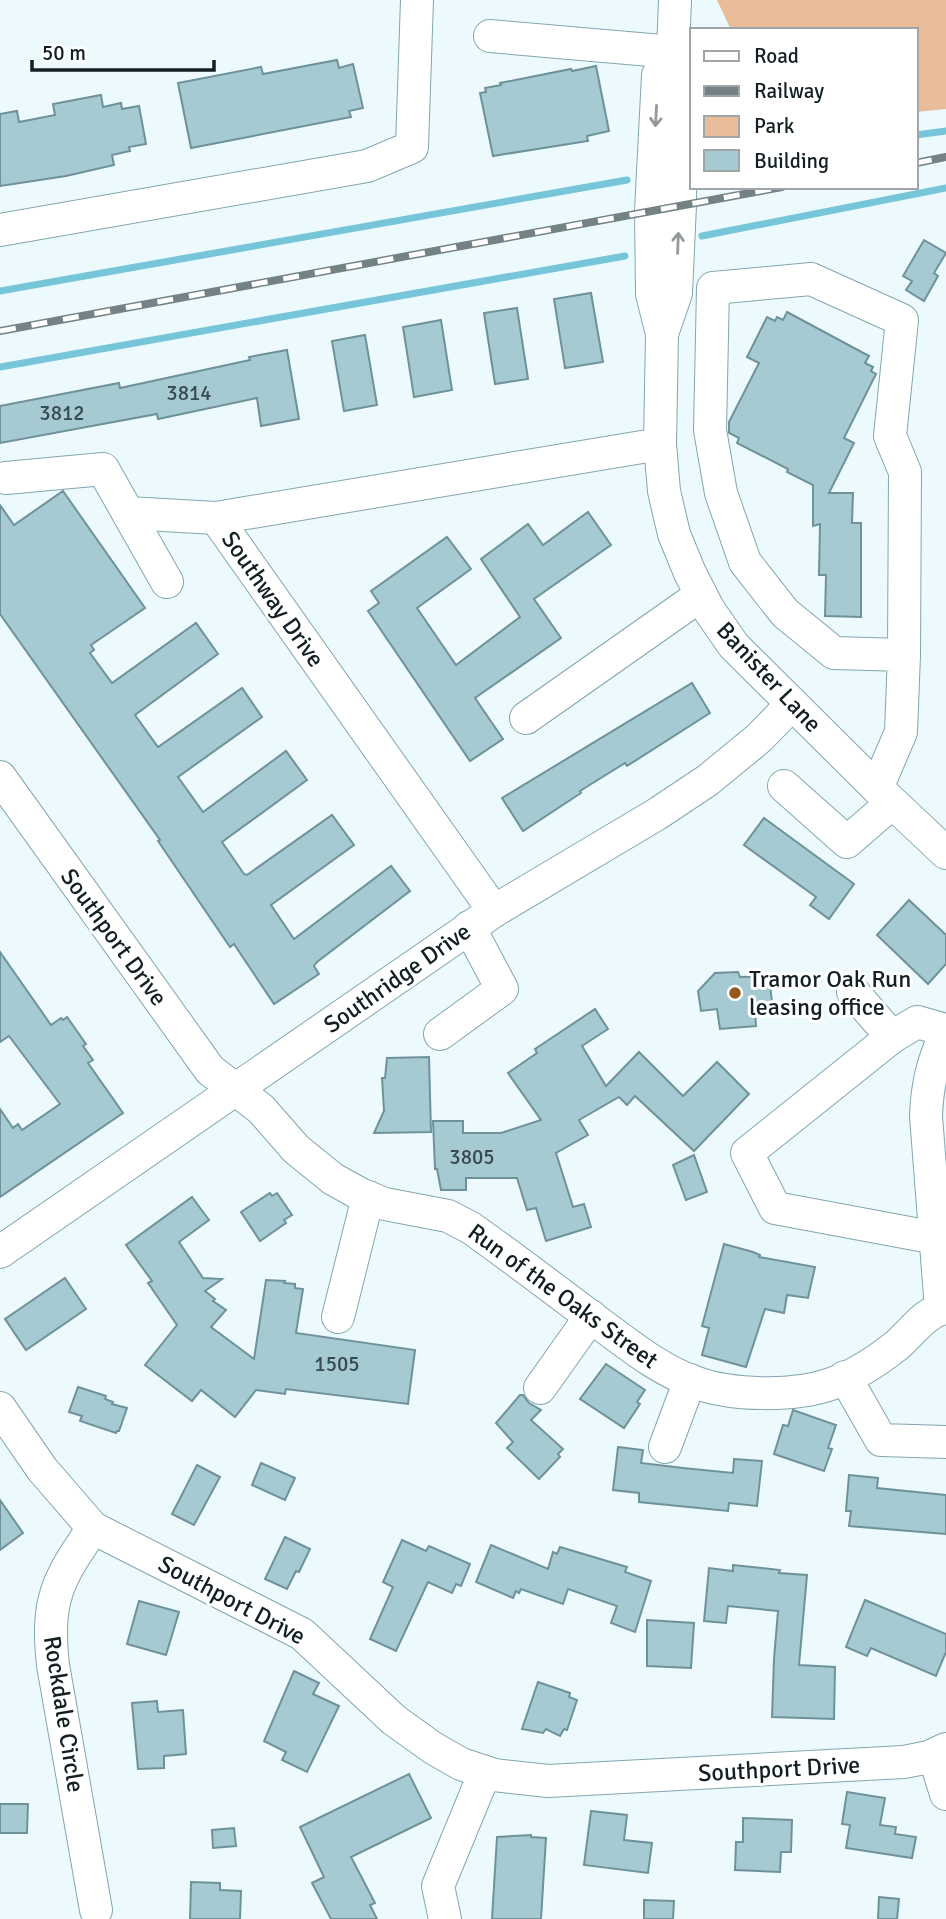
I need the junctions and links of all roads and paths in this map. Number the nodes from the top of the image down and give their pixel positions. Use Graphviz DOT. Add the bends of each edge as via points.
graph roads {
  1 [pos="417,0"];
  2 [pos="675,0"];
  3 [pos="490,36"];
  4 [pos="673,52"];
  5 [pos="0,230"];
  6 [pos="713,288"];
  7 [pos="676,293"];
  8 [pos="662,334"];
  9 [pos="660,444"];
  10 [pos="6,478"];
  11 [pos="128,513"];
  12 [pos="216,518"];
  13 [pos="167,582"];
  14 [pos="701,595"];
  15 [pos="904,655"];
  16 [pos="792,704"];
  17 [pos="526,718"];
  18 [pos="0,777"];
  19 [pos="784,786"];
  20 [pos="885,796"];
  21 [pos="946,853"];
  22 [pos="482,919"];
  23 [pos="853,992"];
  24 [pos="946,1031"];
  25 [pos="440,1034"];
  26 [pos="892,1037"];
  27 [pos="236,1090"];
  28 [pos="368,1197"];
  29 [pos="936,1238"];
  30 [pos="0,1252"];
  31 [pos="944,1308"];
  32 [pos="590,1316"];
  33 [pos="338,1317"];
  34 [pos="845,1377"];
  35 [pos="690,1380"];
  36 [pos="540,1388"];
  37 [pos="0,1408"];
  38 [pos="946,1442"];
  39 [pos="665,1447"];
  40 [pos="93,1528"];
  41 [pos="940,1752"];
  42 [pos="485,1772"];
  43 [pos="946,1794"];
  44 [pos="96,1910"];
  45 [pos="445,1919"];
  1 -- 5 [label="street" via="412,147 367,166"];
  2 -- 4 [label="street, Banister Lane"];
  3 -- 4 [label="street"];
  7 -- 4 [label="street, Banister Lane, one-way" via="681,79"];
  4 -- 8 [label="street, Banister Lane, one-way" via="658,75 651,211 652,294"];
  6 -- 7 [label="street"];
  6 -- 15 [label="street" via="710,430 721,493 745,562 785,613 834,653"];
  6 -- 15 [label="street" via="811,279 902,320 890,436 905,472"];
  7 -- 8 [label="street, Banister Lane"];
  8 -- 9 [label="street, Banister Lane"];
  9 -- 12 [label="street, Southway Drive"];
  9 -- 14 [label="street, Banister Lane" via="674,534"];
  10 -- 11 [label="street" via="103,469"];
  11 -- 12 [label="street"];
  11 -- 13 [label="street"];
  12 -- 22 [label="street, Southway Drive"];
  14 -- 16 [label="street, Banister Lane" via="734,646"];
  14 -- 17 [label="street"];
  15 -- 20 [label="street" via="901,732"];
  16 -- 20 [label="street, Banister Lane"];
  16 -- 22 [label="street, Southridge Drive" via="708,780"];
  18 -- 27 [label="street, Southport Drive" via="209,1070"];
  19 -- 20 [label="street" via="847,842"];
  20 -- 21 [label="street, Banister Lane"];
  22 -- 25 [label="street, Southway Drive" via="502,989"];
  22 -- 27 [label="street, Southridge Drive"];
  23 -- 26 [label="street"];
  24 -- 26 [label="street" via="917,1022"];
  24 -- 29 [label="street" via="927,1084"];
  26 -- 29 [label="street" via="747,1153 775,1208"];
  27 -- 28 [label="street, Run of the Oaks Street" via="333,1179"];
  27 -- 30 [label="street, Southridge Drive"];
  28 -- 32 [label="street, Run of the Oaks Street" via="448,1216 471,1228"];
  28 -- 33 [label="street"];
  29 -- 31 [label="street"];
  31 -- 34 [label="street, Run of the Oaks Street" via="922,1321 897,1346"];
  32 -- 35 [label="street, Run of the Oaks Street" via="656,1365"];
  32 -- 36 [label="street"];
  34 -- 35 [label="street, Run of the Oaks Street" via="830,1385 783,1393 735,1391"];
  34 -- 38 [label="street" via="881,1440"];
  35 -- 39 [label="street"];
  37 -- 40 [label="street, Southport Drive" via="42,1469"];
  40 -- 42 [label="street, Southport Drive" via="302,1634 394,1720 433,1748"];
  40 -- 44 [label="street, Rockdale Circle" via="66,1568 52,1604 50,1633"];
  41 -- 42 [label="street, Southport Drive" via="904,1762 548,1781"];
  41 -- 43 [label="street"];
  42 -- 45 [label="street" via="438,1886"];
}
